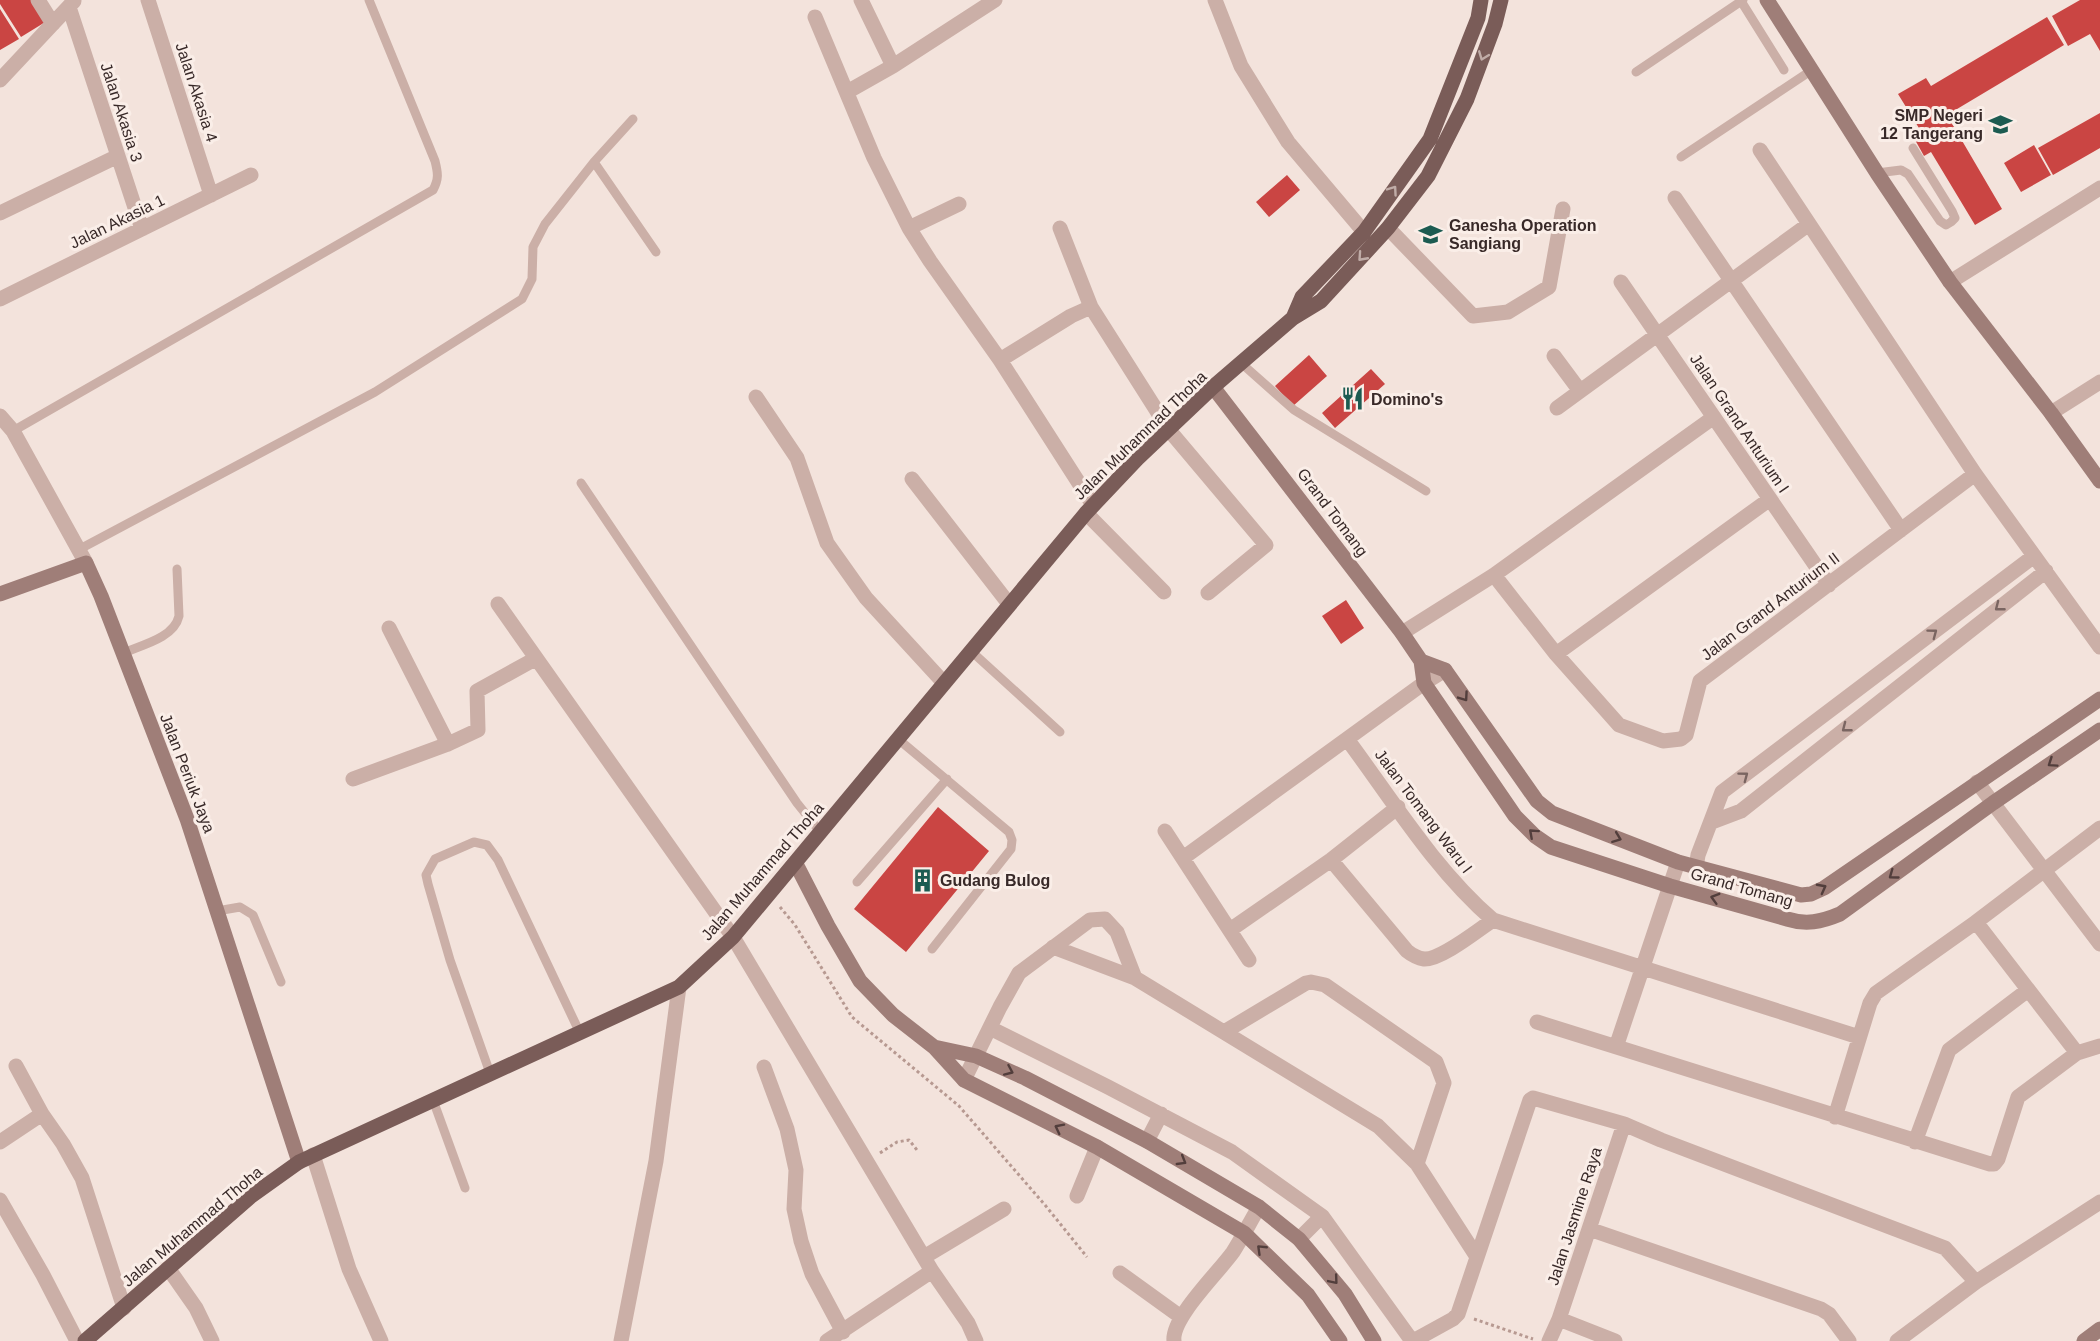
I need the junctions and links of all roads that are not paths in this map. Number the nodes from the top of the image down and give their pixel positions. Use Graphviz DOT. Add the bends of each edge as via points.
graph roads {
  1 [pos="38,0"];
  2 [pos="148,0"];
  3 [pos="369,0"];
  4 [pos="861,0"];
  5 [pos="995,0"];
  6 [pos="1215,0"];
  7 [pos="1481,0"];
  8 [pos="1501,0"];
  9 [pos="1767,0"];
  10 [pos="1742,1"];
  11 [pos="72,3"];
  12 [pos="815,17"];
  13 [pos="1478,18"];
  14 [pos="53,24"];
  15 [pos="1495,24"];
  16 [pos="893,66"];
  17 [pos="1784,70"];
  18 [pos="1812,70"];
  19 [pos="1636,72"];
  20 [pos="0,80"];
  21 [pos="847,92"];
  22 [pos="633,119"];
  23 [pos="1913,148"];
  24 [pos="1760,150"];
  25 [pos="118,156"];
  26 [pos="1681,157"];
  27 [pos="594,162"];
  28 [pos="1877,173"];
  29 [pos="251,175"];
  30 [pos="2100,188"];
  31 [pos="211,195"];
  32 [pos="1675,198"];
  33 [pos="959,204"];
  34 [pos="1563,209"];
  35 [pos="0,213"];
  36 [pos="1809,224"];
  37 [pos="909,228"];
  38 [pos="1060,228"];
  39 [pos="1388,228"];
  40 [pos="142,229"];
  41 [pos="1364,232"];
  42 [pos="656,252"];
  43 [pos="1732,280"];
  44 [pos="1621,282"];
  45 [pos="1950,282"];
  46 [pos="0,299"];
  47 [pos="1091,307"];
  48 [pos="1293,318"];
  49 [pos="1658,334"];
  50 [pos="1554,356"];
  51 [pos="1000,360"];
  52 [pos="1241,363"];
  53 [pos="2100,382"];
  54 [pos="1213,387"];
  55 [pos="1580,391"];
  56 [pos="756,397"];
  57 [pos="1557,408"];
  58 [pos="2051,412"];
  59 [pos="0,417"];
  60 [pos="1714,417"];
  61 [pos="1169,430"];
  62 [pos="13,431"];
  63 [pos="1975,474"];
  64 [pos="912,478"];
  65 [pos="2100,481"];
  66 [pos="581,483"];
  67 [pos="1426,490"];
  68 [pos="1770,499"];
  69 [pos="1090,509"];
  70 [pos="1901,530"];
  71 [pos="82,556"];
  72 [pos="2034,556"];
  73 [pos="177,569"];
  74 [pos="2046,572"];
  75 [pos="1494,575"];
  76 [pos="1829,585"];
  77 [pos="1164,592"];
  78 [pos="1208,593"];
  79 [pos="0,594"];
  80 [pos="498,604"];
  81 [pos="1009,604"];
  82 [pos="389,628"];
  83 [pos="1402,633"];
  84 [pos="2100,647"];
  85 [pos="971,651"];
  86 [pos="123,653"];
  87 [pos="1556,654"];
  88 [pos="1905,654"];
  89 [pos="535,659"];
  90 [pos="1421,661"];
  91 [pos="1445,670"];
  92 [pos="1918,670"];
  93 [pos="944,683"];
  94 [pos="1424,683"];
  95 [pos="2100,699"];
  96 [pos="2100,730"];
  97 [pos="1060,732"];
  98 [pos="898,739"];
  99 [pos="1347,739"];
  100 [pos="448,744"];
  101 [pos="947,778"];
  102 [pos="353,779"];
  103 [pos="1977,783"];
  104 [pos="1722,792"];
  105 [pos="1993,803"];
  106 [pos="1398,807"];
  107 [pos="1741,811"];
  108 [pos="1712,822"];
  109 [pos="2100,828"];
  110 [pos="1165,831"];
  111 [pos="821,833"];
  112 [pos="1183,858"];
  113 [pos="1331,860"];
  114 [pos="1678,861"];
  115 [pos="796,864"];
  116 [pos="1696,868"];
  117 [pos="2044,870"];
  118 [pos="857,882"];
  119 [pos="1670,886"];
  120 [pos="217,911"];
  121 [pos="1493,920"];
  122 [pos="1976,921"];
  123 [pos="1230,930"];
  124 [pos="733,937"];
  125 [pos="2100,944"];
  126 [pos="1053,947"];
  127 [pos="932,949"];
  128 [pos="1250,960"];
  129 [pos="1641,967"];
  130 [pos="1135,978"];
  131 [pos="281,982"];
  132 [pos="679,987"];
  133 [pos="2028,990"];
  134 [pos="1538,1022"];
  135 [pos="990,1028"];
  136 [pos="579,1031"];
  137 [pos="1224,1032"];
  138 [pos="1859,1037"];
  139 [pos="2100,1046"];
  140 [pos="934,1047"];
  141 [pos="1616,1047"];
  142 [pos="2077,1053"];
  143 [pos="976,1056"];
  144 [pos="16,1066"];
  145 [pos="764,1067"];
  146 [pos="490,1073"];
  147 [pos="964,1080"];
  148 [pos="433,1100"];
  149 [pos="42,1114"];
  150 [pos="1161,1114"];
  151 [pos="1835,1116"];
  152 [pos="1624,1124"];
  153 [pos="1147,1141"];
  154 [pos="0,1142"];
  155 [pos="1915,1142"];
  156 [pos="1097,1147"];
  157 [pos="306,1159"];
  158 [pos="1417,1164"];
  159 [pos="465,1188"];
  160 [pos="1077,1196"];
  161 [pos="0,1200"];
  162 [pos="2100,1202"];
  163 [pos="1259,1207"];
  164 [pos="1004,1209"];
  165 [pos="1322,1216"];
  166 [pos="1589,1229"];
  167 [pos="1244,1233"];
  168 [pos="1299,1239"];
  169 [pos="924,1257"];
  170 [pos="1477,1257"];
  171 [pos="168,1269"];
  172 [pos="932,1271"];
  173 [pos="1120,1273"];
  174 [pos="1976,1282"];
  175 [pos="124,1308"];
  176 [pos="1181,1317"];
  177 [pos="1559,1319"];
  178 [pos="2100,1329"];
  179 [pos="837,1337"];
  180 [pos="77,1341"];
  181 [pos="85,1341"];
  182 [pos="212,1341"];
  183 [pos="381,1341"];
  184 [pos="621,1341"];
  185 [pos="976,1341"];
  186 [pos="1174,1341"];
  187 [pos="1340,1341"];
  188 [pos="1374,1341"];
  189 [pos="1413,1341"];
  190 [pos="1549,1341"];
  191 [pos="1615,1341"];
  192 [pos="1849,1341"];
  193 [pos="1897,1341"];
  194 [pos="2084,1341"];
  1 -- 14 [label="street"];
  2 -- 31 [label="street, Jalan Akasia 4"];
  3 -- 62 [label="lane" via="435,162 438,182 433,190"];
  4 -- 16 [label="street"];
  5 -- 16 [label="street"];
  6 -- 41 [label="street" via="1241,66 1287,142"];
  7 -- 13 [label="main road, Jalan Muhammad Thoha"];
  8 -- 15 [label="main road, Jalan Muhammad Thoha"];
  9 -- 18 [label="street"];
  10 -- 17 [label="lane"];
  10 -- 19 [label="lane"];
  11 -- 14 [label="street"];
  11 -- 25 [label="street, Jalan Akasia 3"];
  12 -- 21 [label="street"];
  13 -- 15 [label="main road"];
  41 -- 13 [label="main road, Jalan Muhammad Thoha, one-way" via="1430,139"];
  14 -- 20 [label="street"];
  15 -- 39 [label="main road, Jalan Muhammad Thoha, one-way" via="1467,99 1428,176"];
  16 -- 21 [label="street"];
  18 -- 26 [label="lane"];
  18 -- 28 [label="street"];
  21 -- 37 [label="street"];
  22 -- 27 [label="lane"];
  23 -- 28 [label="lane" via="1952,211 1955,218 1951,222 1946,225 1940,221 1908,174 1901,170"];
  24 -- 36 [label="street"];
  25 -- 35 [label="street"];
  25 -- 40 [label="street, Jalan Akasia 3"];
  27 -- 42 [label="lane"];
  27 -- 71 [label="lane" via="533,247 532,279 522,299 375,392"];
  28 -- 45 [label="street"];
  29 -- 31 [label="street, Jalan Akasia 1"];
  30 -- 45 [label="street"];
  31 -- 40 [label="street, Jalan Akasia 1"];
  32 -- 43 [label="street"];
  33 -- 37 [label="street"];
  34 -- 39 [label="street" via="1549,287 1508,312 1473,315"];
  36 -- 43 [label="street"];
  36 -- 63 [label="street"];
  37 -- 51 [label="street"];
  38 -- 47 [label="street"];
  39 -- 48 [label="main road, Jalan Muhammad Thoha, one-way" via="1322,301"];
  40 -- 46 [label="street, Jalan Akasia 1"];
  41 -- 48 [label="main road, Jalan Muhammad Thoha" via="1302,297"];
  43 -- 49 [label="street"];
  43 -- 70 [label="street"];
  44 -- 49 [label="street, Jalan Grand Anturium I"];
  45 -- 58 [label="street"];
  47 -- 51 [label="street"];
  47 -- 61 [label="street"];
  48 -- 52 [label="main road, Jalan Muhammad Thoha"];
  49 -- 55 [label="street"];
  49 -- 60 [label="street, Jalan Grand Anturium I"];
  50 -- 55 [label="street"];
  51 -- 69 [label="street"];
  52 -- 54 [label="main road, Jalan Muhammad Thoha"];
  52 -- 67 [label="lane" via="1294,410"];
  53 -- 58 [label="street"];
  54 -- 61 [label="main road, Jalan Muhammad Thoha"];
  54 -- 83 [label="street, Grand Tomang"];
  55 -- 57 [label="street"];
  56 -- 93 [label="street" via="797,458 827,543 866,598"];
  58 -- 65 [label="street"];
  59 -- 62 [label="street, Jalan Periuk Jaya"];
  60 -- 68 [label="street, Jalan Grand Anturium I"];
  60 -- 75 [label="street"];
  61 -- 69 [label="main road, Jalan Muhammad Thoha"];
  61 -- 78 [label="street" via="1266,545"];
  62 -- 71 [label="street, Jalan Periuk Jaya"];
  63 -- 70 [label="street, Jalan Grand Anturium II"];
  63 -- 72 [label="street"];
  64 -- 81 [label="street"];
  66 -- 111 [label="lane"];
  68 -- 76 [label="street, Jalan Grand Anturium I"];
  68 -- 87 [label="street"];
  69 -- 77 [label="street"];
  69 -- 81 [label="main road, Jalan Muhammad Thoha"];
  70 -- 76 [label="street, Jalan Grand Anturium II"];
  71 -- 79 [label="street"];
  71 -- 86 [label="street, Jalan Periuk Jaya"];
  72 -- 74 [label="street"];
  88 -- 72 [label="street, one-way"];
  73 -- 86 [label="lane" via="177,623 161,636"];
  74 -- 84 [label="street"];
  74 -- 92 [label="street, one-way"];
  75 -- 83 [label="street"];
  75 -- 87 [label="street, Jalan Grand Anturium II"];
  76 -- 87 [label="street, Jalan Grand Anturium II" via="1700,681 1686,735 1681,739 1663,741 1619,725"];
  80 -- 89 [label="street"];
  81 -- 85 [label="main road, Jalan Muhammad Thoha"];
  82 -- 100 [label="street"];
  83 -- 90 [label="street, Grand Tomang"];
  85 -- 93 [label="main road, Jalan Muhammad Thoha"];
  85 -- 97 [label="lane"];
  86 -- 120 [label="street, Jalan Periuk Jaya" via="187,819"];
  88 -- 92 [label="street"];
  104 -- 88 [label="street, one-way"];
  89 -- 100 [label="street" via="477,691 478,730"];
  89 -- 124 [label="street"];
  90 -- 91 [label="street"];
  90 -- 94 [label="street, Grand Tomang"];
  91 -- 94 [label="street"];
  91 -- 114 [label="street, Grand Tomang, one-way" via="1538,801 1552,813"];
  92 -- 107 [label="street, one-way"];
  93 -- 98 [label="main road, Jalan Muhammad Thoha"];
  94 -- 99 [label="street"];
  119 -- 94 [label="street, Grand Tomang, one-way" via="1551,847 1535,836 1515,816"];
  95 -- 103 [label="street, Grand Tomang"];
  96 -- 105 [label="street, Grand Tomang, one-way"];
  98 -- 101 [label="lane"];
  98 -- 111 [label="main road, Jalan Muhammad Thoha"];
  99 -- 106 [label="street, Jalan Tomang Waru I"];
  99 -- 112 [label="street"];
  100 -- 102 [label="street"];
  101 -- 118 [label="lane"];
  101 -- 127 [label="lane" via="1009,832 1012,840 1011,849"];
  103 -- 105 [label="street"];
  116 -- 103 [label="street, Grand Tomang, one-way" via="1801,895 1811,894"];
  104 -- 107 [label="street"];
  104 -- 108 [label="street"];
  105 -- 117 [label="street"];
  105 -- 119 [label="street, Grand Tomang, one-way" via="1840,914 1823,921 1798,922"];
  106 -- 113 [label="street"];
  106 -- 121 [label="street, Jalan Tomang Waru I" via="1433,858"];
  107 -- 108 [label="street"];
  108 -- 116 [label="street"];
  109 -- 117 [label="street"];
  110 -- 112 [label="street"];
  111 -- 115 [label="main road, Jalan Muhammad Thoha"];
  112 -- 123 [label="street"];
  113 -- 121 [label="street" via="1414,956 1438,956"];
  113 -- 123 [label="street"];
  114 -- 116 [label="street, Grand Tomang"];
  114 -- 119 [label="street"];
  115 -- 124 [label="main road, Jalan Muhammad Thoha"];
  115 -- 140 [label="street" via="860,981 893,1015"];
  117 -- 122 [label="street"];
  117 -- 125 [label="street"];
  119 -- 129 [label="street"];
  120 -- 131 [label="lane" via="240,907 254,915"];
  120 -- 157 [label="street, Jalan Periuk Jaya"];
  121 -- 129 [label="street, Jalan Tomang Waru I"];
  122 -- 133 [label="street"];
  122 -- 138 [label="street" via="1876,993"];
  123 -- 128 [label="street"];
  124 -- 132 [label="main road, Jalan Muhammad Thoha"];
  124 -- 169 [label="street"];
  126 -- 130 [label="street"];
  126 -- 130 [label="street" via="1090,920 1105,919 1117,932"];
  126 -- 135 [label="street" via="1019,973"];
  129 -- 138 [label="street, Jalan Tomang Waru I"];
  129 -- 141 [label="street"];
  130 -- 137 [label="street"];
  132 -- 136 [label="main road, Jalan Muhammad Thoha"];
  132 -- 184 [label="street" via="656,1161"];
  133 -- 142 [label="street"];
  133 -- 155 [label="street" via="1949,1050"];
  134 -- 141 [label="street"];
  135 -- 143 [label="street"];
  135 -- 150 [label="street"];
  136 -- 146 [label="main road, Jalan Muhammad Thoha"];
  136 -- 146 [label="lane" via="498,860 487,845 474,842 435,859 426,875 428,884"];
  137 -- 158 [label="street" via="1378,1126"];
  137 -- 158 [label="street" via="1306,983 1325,985 1436,1062 1444,1083"];
  138 -- 151 [label="street"];
  139 -- 142 [label="street"];
  140 -- 143 [label="street"];
  140 -- 147 [label="street"];
  141 -- 151 [label="street"];
  142 -- 155 [label="street" via="2018,1097 1994,1164"];
  143 -- 147 [label="street"];
  143 -- 153 [label="street, one-way"];
  144 -- 149 [label="street"];
  145 -- 179 [label="street" via="787,1129 796,1170 794,1209 801,1240"];
  146 -- 148 [label="main road, Jalan Muhammad Thoha"];
  156 -- 147 [label="street, one-way"];
  148 -- 157 [label="main road, Jalan Muhammad Thoha"];
  148 -- 159 [label="lane"];
  149 -- 154 [label="street"];
  149 -- 175 [label="street" via="82,1178"];
  150 -- 153 [label="street"];
  150 -- 165 [label="street" via="1232,1152"];
  151 -- 155 [label="street"];
  152 -- 166 [label="street, Jalan Jasmine Raya"];
  152 -- 170 [label="street" via="1530,1100"];
  152 -- 174 [label="street" via="1945,1248"];
  153 -- 163 [label="street, one-way"];
  156 -- 160 [label="street"];
  156 -- 167 [label="street"];
  157 -- 171 [label="main road, Jalan Muhammad Thoha" via="250,1197"];
  157 -- 183 [label="street"];
  158 -- 170 [label="street"];
  161 -- 180 [label="street"];
  162 -- 174 [label="street"];
  163 -- 167 [label="street"];
  163 -- 168 [label="street"];
  164 -- 169 [label="street"];
  165 -- 168 [label="street"];
  165 -- 189 [label="street"];
  166 -- 177 [label="street, Jalan Jasmine Raya"];
  166 -- 192 [label="street" via="1821,1309"];
  167 -- 176 [label="street"];
  187 -- 167 [label="street, one-way" via="1308,1295"];
  168 -- 188 [label="street, one-way" via="1344,1294"];
  169 -- 172 [label="street"];
  170 -- 189 [label="street" via="1458,1314"];
  171 -- 175 [label="main road, Jalan Muhammad Thoha"];
  171 -- 182 [label="street" via="196,1308"];
  172 -- 179 [label="street"];
  172 -- 185 [label="street"];
  173 -- 176 [label="street"];
  174 -- 193 [label="street"];
  175 -- 181 [label="main road, Jalan Muhammad Thoha"];
  176 -- 186 [label="street" via="1173,1333"];
  177 -- 190 [label="street, Jalan Jasmine Raya"];
  177 -- 191 [label="street"];
  178 -- 194 [label="street"];
}
